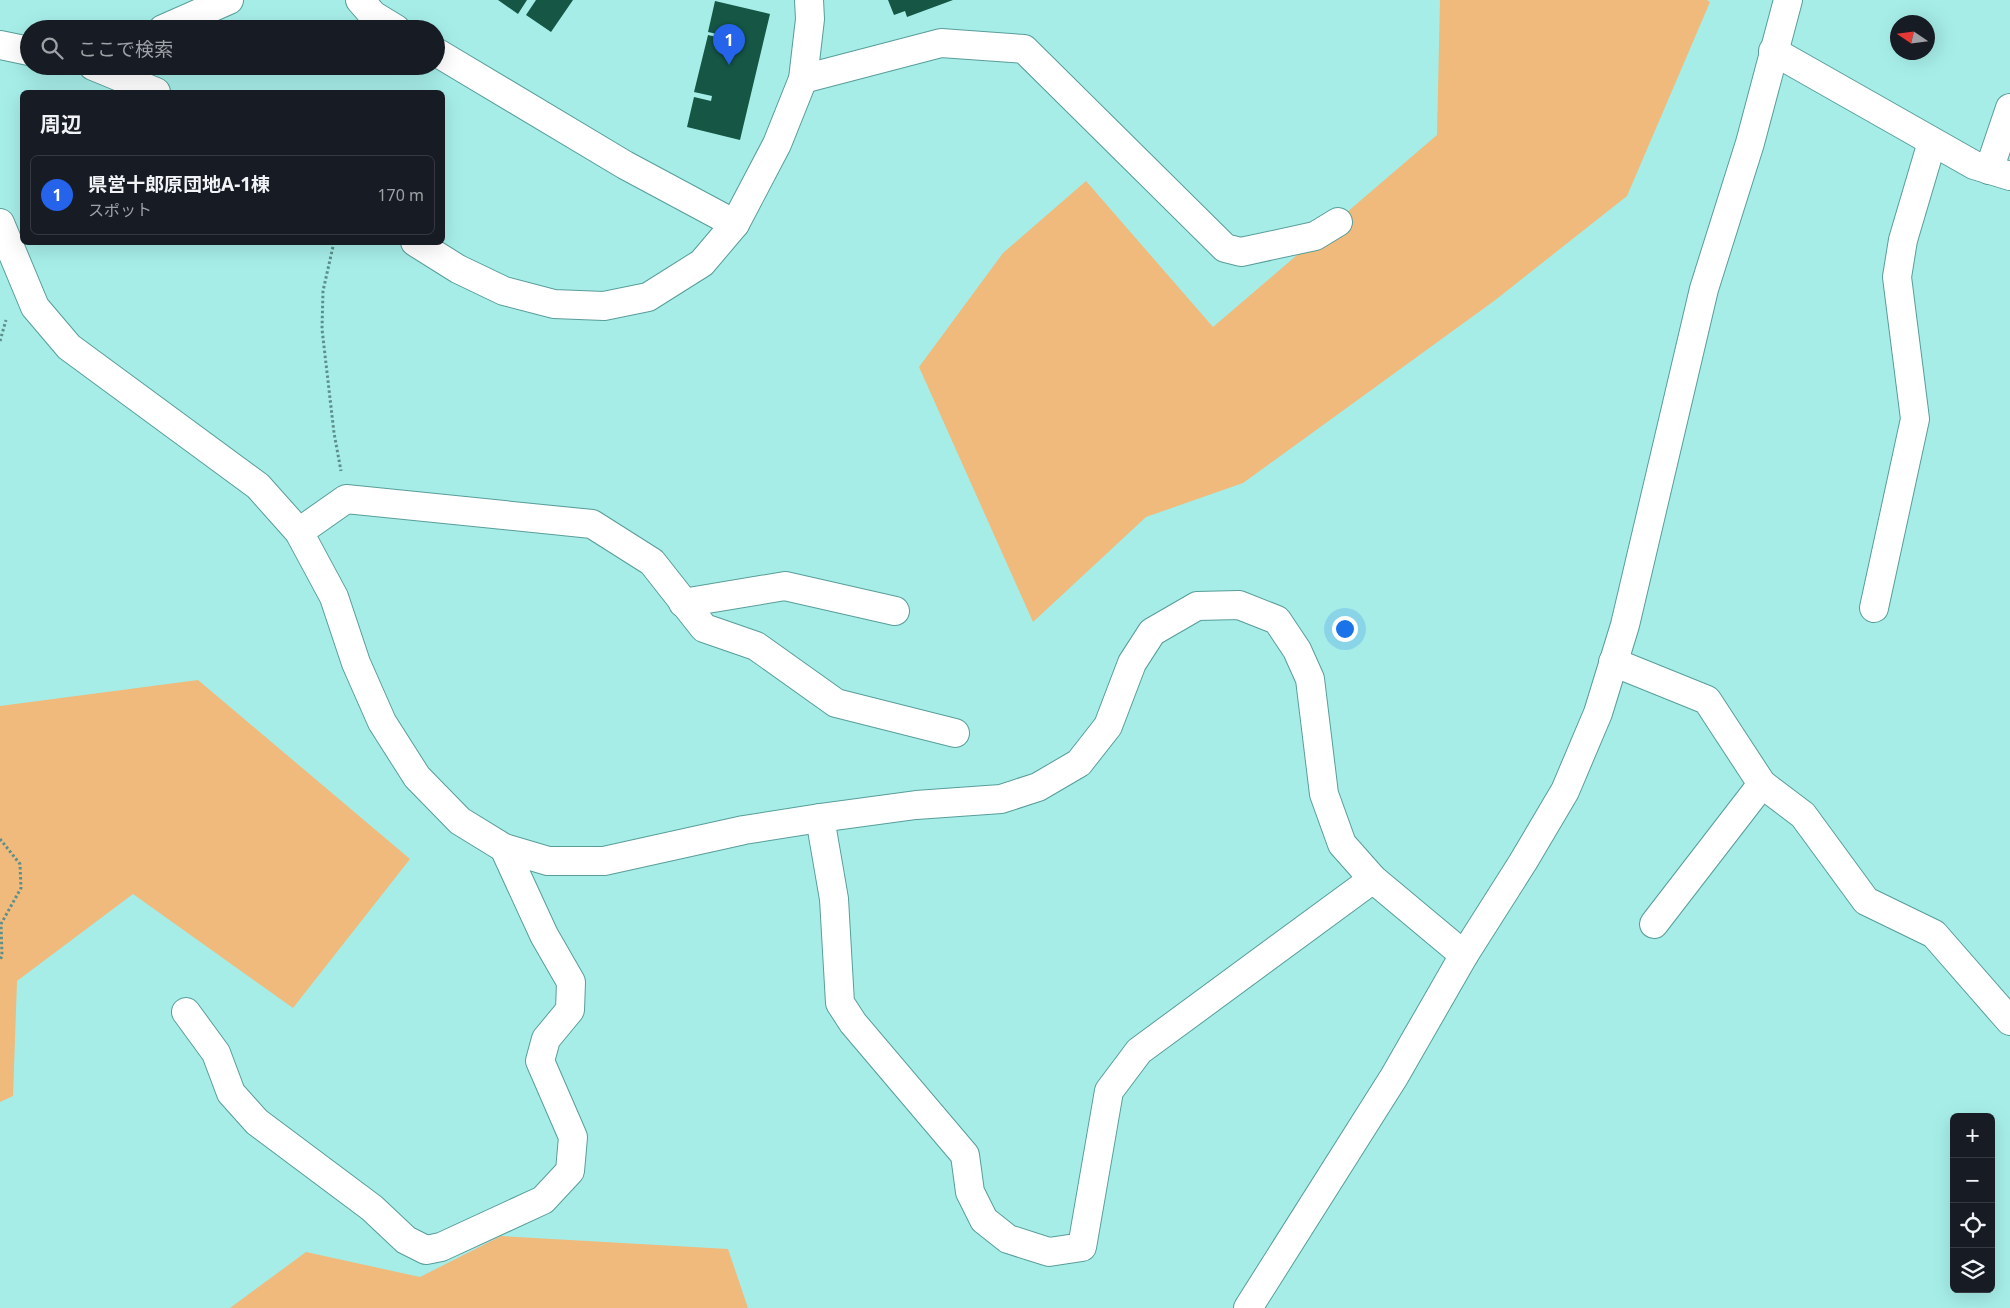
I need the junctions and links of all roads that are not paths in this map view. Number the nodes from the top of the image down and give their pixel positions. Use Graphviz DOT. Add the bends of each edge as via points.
graph roads {
  1 [pos="229,0"];
  2 [pos="360,0"];
  3 [pos="809,0"];
  4 [pos="1788,0"];
  5 [pos="183,20"];
  6 [pos="381,20"];
  7 [pos="0,45"];
  8 [pos="20,49"];
  9 [pos="1773,52"];
  10 [pos="445,57"];
  11 [pos="115,75"];
  12 [pos="803,79"];
  13 [pos="151,90"];
  14 [pos="2010,108"];
  15 [pos="1932,142"];
  16 [pos="1999,173"];
  17 [pos="1338,222"];
  18 [pos="0,223"];
  19 [pos="735,224"];
  20 [pos="420,245"];
  21 [pos="9,265"];
  22 [pos="299,532"];
  23 [pos="683,603"];
  24 [pos="1874,608"];
  25 [pos="896,611"];
  26 [pos="1614,662"];
  27 [pos="955,732"];
  28 [pos="1762,784"];
  29 [pos="820,818"];
  30 [pos="504,848"];
  31 [pos="1373,879"];
  32 [pos="1654,924"];
  33 [pos="1464,955"];
  34 [pos="186,1012"];
  35 [pos="2010,1022"];
  36 [pos="1248,1308"];
  1 -- 5 [label="street"];
  2 -- 6 [label="street"];
  3 -- 12 [label="street"];
  4 -- 9 [label="street"];
  7 -- 8 [label="street"];
  9 -- 15 [label="street"];
  9 -- 26 [label="street" via="1750,143 1704,289 1628,616"];
  10 -- 19 [label="street" via="625,165"];
  11 -- 13 [label="street"];
  12 -- 17 [label="street" via="941,43 1024,48 1226,248 1241,252 1315,236"];
  12 -- 19 [label="street" via="776,144"];
  14 -- 16 [label="street"];
  15 -- 16 [label="street" via="1974,165"];
  15 -- 24 [label="street" via="1903,240 1897,277 1915,419"];
  18 -- 21 [label="street"];
  19 -- 20 [label="street" via="702,263 648,296 604,306 554,304 504,291"];
  21 -- 22 [label="street" via="35,307 69,347 258,486"];
  22 -- 23 [label="street" via="346,499 592,524 652,562"];
  22 -- 30 [label="street" via="334,597 356,663 382,722 417,777 460,821"];
  23 -- 25 [label="street" via="785,586"];
  23 -- 27 [label="street" via="704,628 756,646 836,703"];
  26 -- 28 [label="street" via="1707,700"];
  26 -- 33 [label="street" via="1598,714 1565,791"];
  28 -- 32 [label="street"];
  28 -- 35 [label="street" via="1803,815 1866,901 1934,934"];
  29 -- 30 [label="street" via="744,830 604,861 548,861"];
  29 -- 31 [label="street" via="916,805 1001,799 1038,787 1079,763 1108,726 1132,663 1152,632 1197,606 1239,605 1277,620 1298,650 1310,679 1324,794 1342,844"];
  29 -- 31 [label="street" via="834,898 840,1003 853,1023 965,1155 970,1192 984,1220 1008,1239 1049,1252 1082,1247 1109,1091 1139,1051"];
  30 -- 34 [label="street" via="544,935 571,982 570,1010 546,1039 540,1061 573,1137 570,1171 543,1200 441,1247 426,1250 406,1240 372,1208 257,1122 231,1092 216,1053"];
  31 -- 33 [label="street"];
  33 -- 36 [label="street" via="1394,1078"];
}
